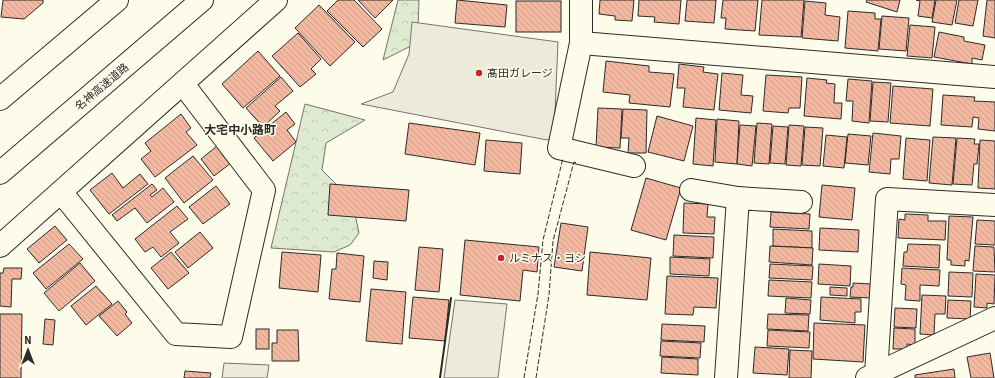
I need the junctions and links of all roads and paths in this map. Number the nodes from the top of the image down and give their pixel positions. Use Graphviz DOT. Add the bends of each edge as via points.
graph roads {
  1 [pos="117,0"];
  2 [pos="202,0"];
  3 [pos="276,0"];
  4 [pos="581,0"];
  5 [pos="581,43"];
  6 [pos="995,77"];
  7 [pos="183,84"];
  8 [pos="0,99"];
  9 [pos="634,166"];
  10 [pos="0,173"];
  11 [pos="691,190"];
  12 [pos="61,192"];
  13 [pos="738,198"];
  14 [pos="801,202"];
  15 [pos="995,205"];
  16 [pos="0,246"];
  17 [pos="995,318"];
  18 [pos="871,376"];
  19 [pos="726,378"];
  1 -- 8 [label="main road"];
  2 -- 10 [label="main road, 名神高速道路"];
  3 -- 7 [label="main road"];
  4 -- 5 [label="main road"];
  5 -- 6 [label="main road"];
  5 -- 9 [label="main road" via="559,148"];
  7 -- 12 [label="main road"];
  7 -- 12 [label="main road" via="264,190 231,337 176,334"];
  11 -- 13 [label="main road"];
  12 -- 16 [label="main road"];
  13 -- 14 [label="main road"];
  13 -- 19 [label="main road"];
  15 -- 18 [label="main road" via="886,199"];
  17 -- 18 [label="main road"];
}
